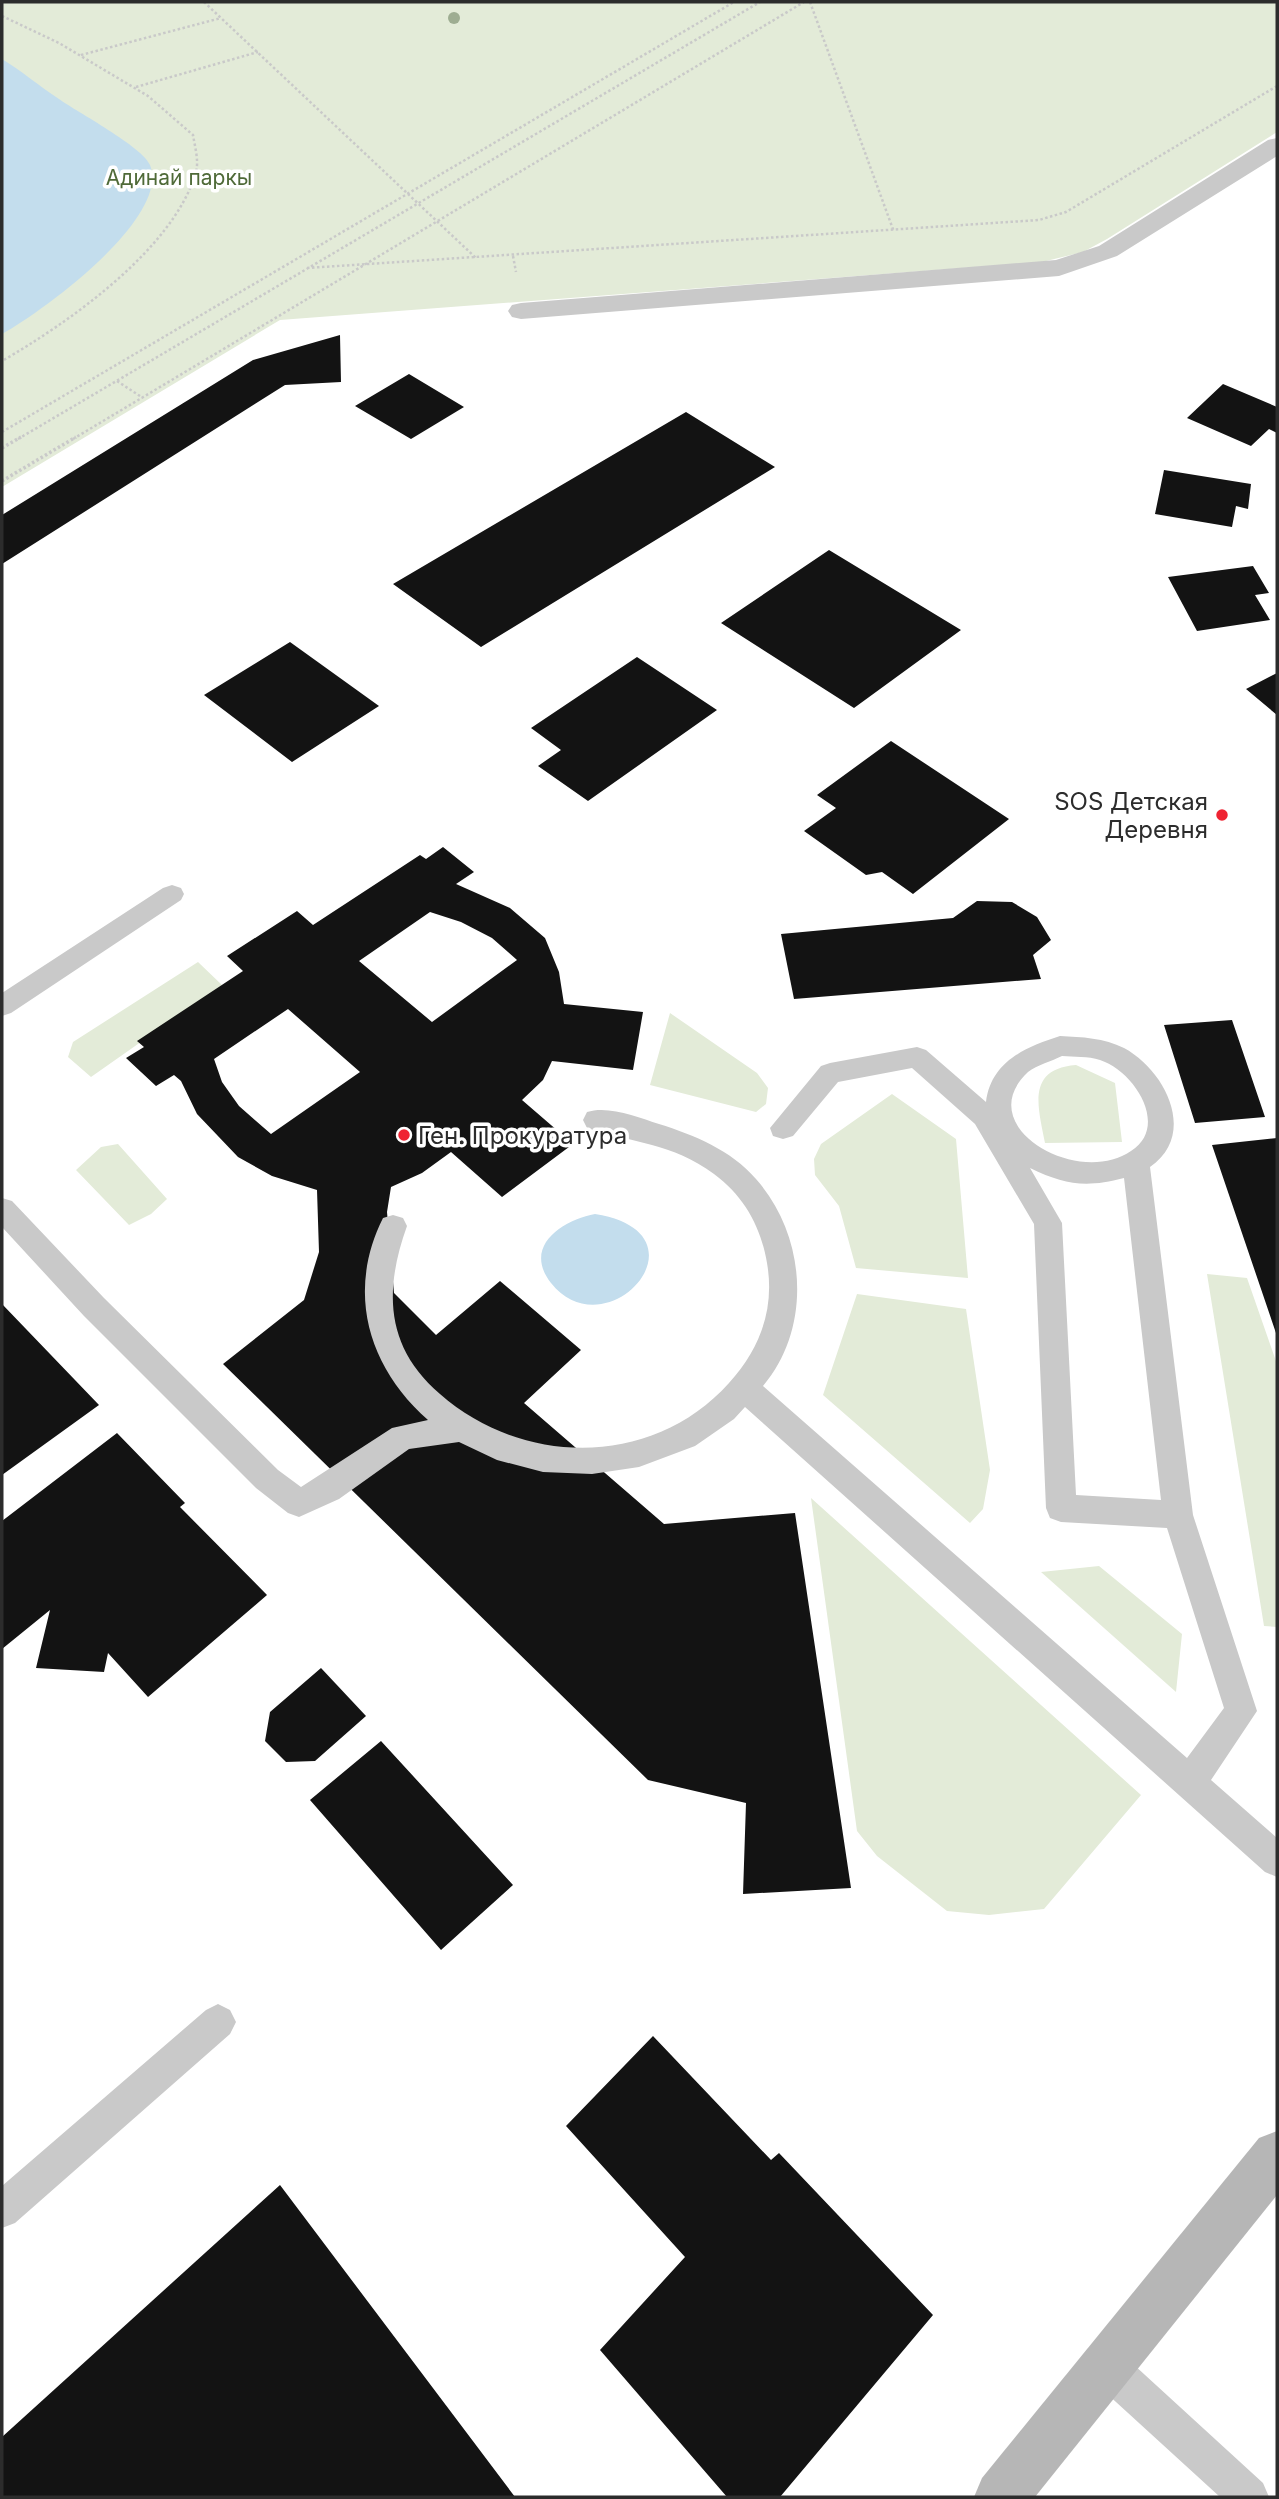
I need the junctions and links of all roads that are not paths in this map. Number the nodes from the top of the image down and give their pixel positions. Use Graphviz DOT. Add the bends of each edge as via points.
graph roads {
  1 [pos="1277,145"];
  2 [pos="521,311"];
  3 [pos="172,894"];
  4 [pos="2,1006"];
  5 [pos="596,1120"];
  6 [pos="783,1128"];
  7 [pos="1136,1164"];
  8 [pos="2,1209"];
  9 [pos="393,1226"];
  10 [pos="746,1389"];
  11 [pos="459,1429"];
  12 [pos="1178,1515"];
  13 [pos="1188,1784"];
  14 [pos="1277,1860"];
  15 [pos="218,2022"];
  16 [pos="1277,2156"];
  17 [pos="2,2210"];
  18 [pos="1107,2367"];
  19 [pos="1001,2497"];
  20 [pos="1249,2497"];
  1 -- 2 [label="street" via="1108,251 1059,268"];
  3 -- 4 [label="lane"];
  5 -- 10 [label="lane" via="669,1135 702,1152 730,1172 772,1227 784,1281 780,1326 767,1359"];
  6 -- 12 [label="lane" via="830,1073 917,1057 984,1116 1048,1223 1061,1508"];
  7 -- 7 [label="lane" via="1086,1176 1034,1160 1013,1143 1001,1123 997,1102 1003,1081 1016,1064 1060,1046 1113,1054 1135,1068 1152,1087 1161,1107 1161,1128 1153,1147"];
  7 -- 12 [label="lane"];
  8 -- 11 [label="lane" via="267,1479 299,1503 328,1489 403,1437"];
  9 -- 11 [label="lane" via="377,1287 389,1350 421,1398"];
  10 -- 11 [label="lane" via="719,1416 687,1436 612,1460 570,1462 530,1457 492,1446"];
  10 -- 13 [label="lane"];
  12 -- 13 [label="lane" via="1241,1711"];
  13 -- 14 [label="lane"];
  15 -- 17 [label="lane"];
  16 -- 18 [label="main road"];
  18 -- 19 [label="main road"];
  18 -- 20 [label="lane"];
}
